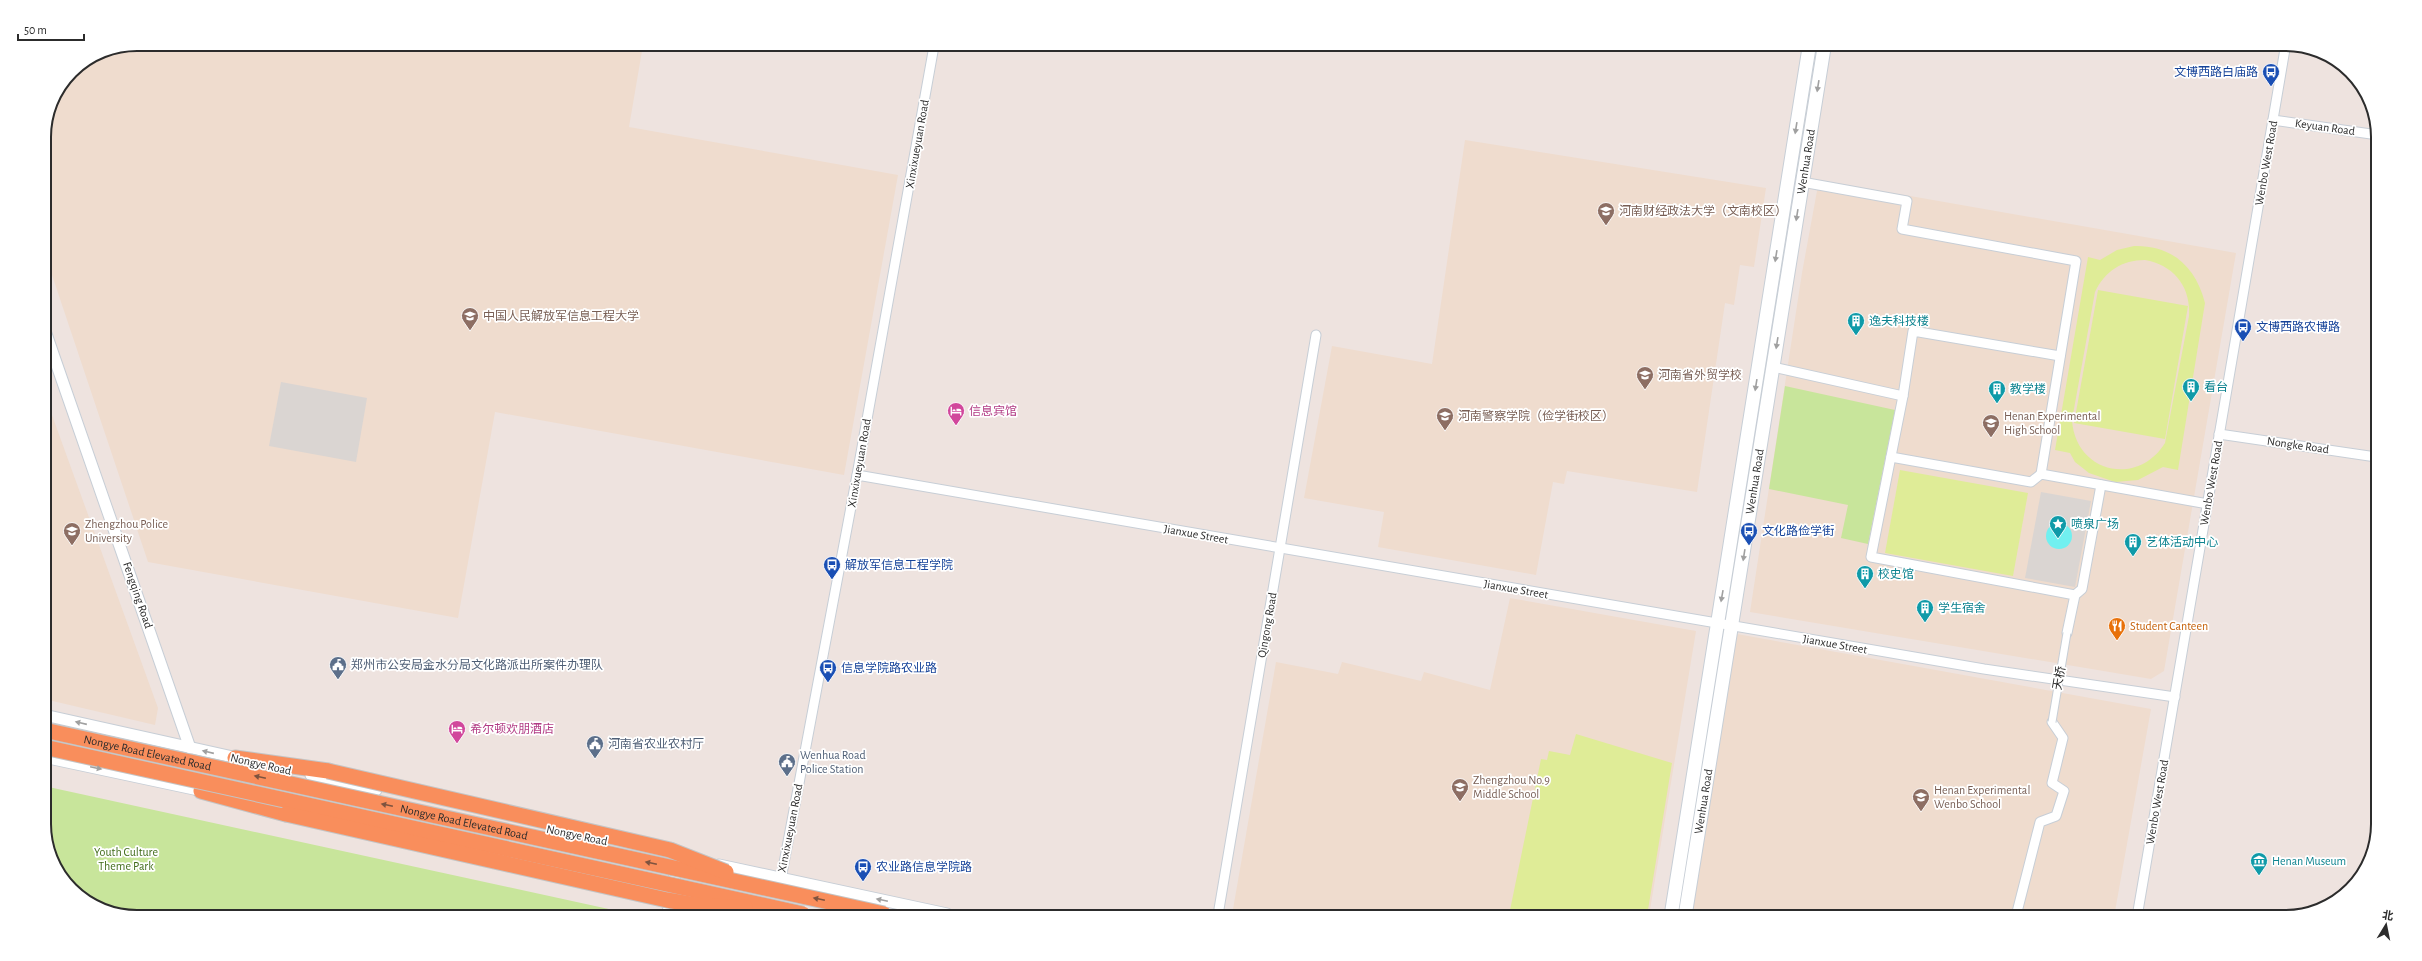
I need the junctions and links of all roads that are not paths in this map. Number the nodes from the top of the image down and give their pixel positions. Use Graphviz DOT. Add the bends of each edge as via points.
graph roads {
  1 [pos="933,51"];
  2 [pos="1809,51"];
  3 [pos="1824,51"];
  4 [pos="2285,51"];
  5 [pos="2273,120"];
  6 [pos="2371,133"];
  7 [pos="1802,182"];
  8 [pos="1316,335"];
  9 [pos="51,348"];
  10 [pos="2060,356"];
  11 [pos="1773,367"];
  12 [pos="1903,396"];
  13 [pos="2220,434"];
  14 [pos="1891,456"];
  15 [pos="2371,456"];
  16 [pos="2041,474"];
  17 [pos="857,475"];
  18 [pos="2101,485"];
  19 [pos="2208,504"];
  20 [pos="1280,548"];
  21 [pos="2075,595"];
  22 [pos="1718,624"];
  23 [pos="1732,626"];
  24 [pos="2067,633"];
  25 [pos="2175,697"];
  26 [pos="51,717"];
  27 [pos="2052,722"];
  28 [pos="51,732"];
  29 [pos="190,748"];
  30 [pos="51,749"];
  31 [pos="235,758"];
  32 [pos="51,759"];
  33 [pos="201,791"];
  34 [pos="678,857"];
  35 [pos="781,879"];
  36 [pos="764,887"];
  37 [pos="672,894"];
  38 [pos="669,910"];
  39 [pos="766,910"];
  40 [pos="866,910"];
  41 [pos="929,910"];
  42 [pos="1219,910"];
  43 [pos="1671,910"];
  44 [pos="1686,910"];
  45 [pos="2018,910"];
  46 [pos="2138,910"];
  1 -- 17 [label="street, Xinxixueyuan Road"];
  2 -- 22 [label="main road, Wenhua Road, one-way"];
  3 -- 7 [label="main road, Wenhua Road, one-way"];
  4 -- 5 [label="street, Wenbo West Road"];
  5 -- 6 [label="street, Keyuan Road"];
  5 -- 13 [label="street, Wenbo West Road"];
  7 -- 10 [label="street" via="1907,201 1902,229 2076,261"];
  7 -- 11 [label="main road, Wenhua Road, one-way"];
  8 -- 20 [label="street, Qingong Road"];
  9 -- 29 [label="street, Fengqing Road"];
  10 -- 12 [label="street" via="1913,331"];
  10 -- 16 [label="street"];
  11 -- 12 [label="street"];
  11 -- 23 [label="main road, Wenhua Road, one-way"];
  12 -- 14 [label="street"];
  13 -- 15 [label="street, Nongke Road"];
  13 -- 19 [label="street, Wenbo West Road"];
  14 -- 16 [label="street" via="2031,482"];
  14 -- 21 [label="street" via="1871,557"];
  16 -- 18 [label="street"];
  17 -- 20 [label="street, Jianxue Street"];
  17 -- 35 [label="street, Xinxixueyuan Road"];
  18 -- 19 [label="street"];
  18 -- 21 [label="street" via="2082,589"];
  19 -- 25 [label="street, Wenbo West Road"];
  20 -- 22 [label="street, Jianxue Street"];
  20 -- 42 [label="street, Qingong Road"];
  21 -- 24 [label="street"];
  22 -- 23 [label="street, Jianxue Street"];
  22 -- 43 [label="main road, Wenhua Road"];
  23 -- 25 [label="street, Jianxue Street" via="1984,669"];
  23 -- 44 [label="main road, Wenhua Road"];
  24 -- 27 [label="street, 天桥, bridge"];
  25 -- 46 [label="street, Wenbo West Road"];
  29 -- 26 [label="street, Nongye Road, one-way"];
  27 -- 45 [label="street" via="2063,738 2052,783 2064,790 2056,816 2040,822"];
  36 -- 28 [label="highway, Nongye Road Elevated Road, one-way, bridge"];
  31 -- 29 [label="street, Nongye Road, one-way"];
  30 -- 39 [label="highway, Nongye Road Elevated Road, bridge"];
  31 -- 34 [label="street, Nongye Road"];
  31 -- 36 [label="highway, bridge" via="328,771 670,850"];
  32 -- 33 [label="street, one-way"];
  33 -- 37 [label="street"];
  33 -- 39 [label="highway, bridge" via="286,814 667,900"];
  34 -- 35 [label="street, Nongye Road"];
  34 -- 37 [label="street"];
  41 -- 35 [label="street, Nongye Road, one-way"];
  40 -- 36 [label="highway, Nongye Road Elevated Road, one-way, bridge"];
  37 -- 38 [label="street"];
  37 -- 39 [label="street"];
}
